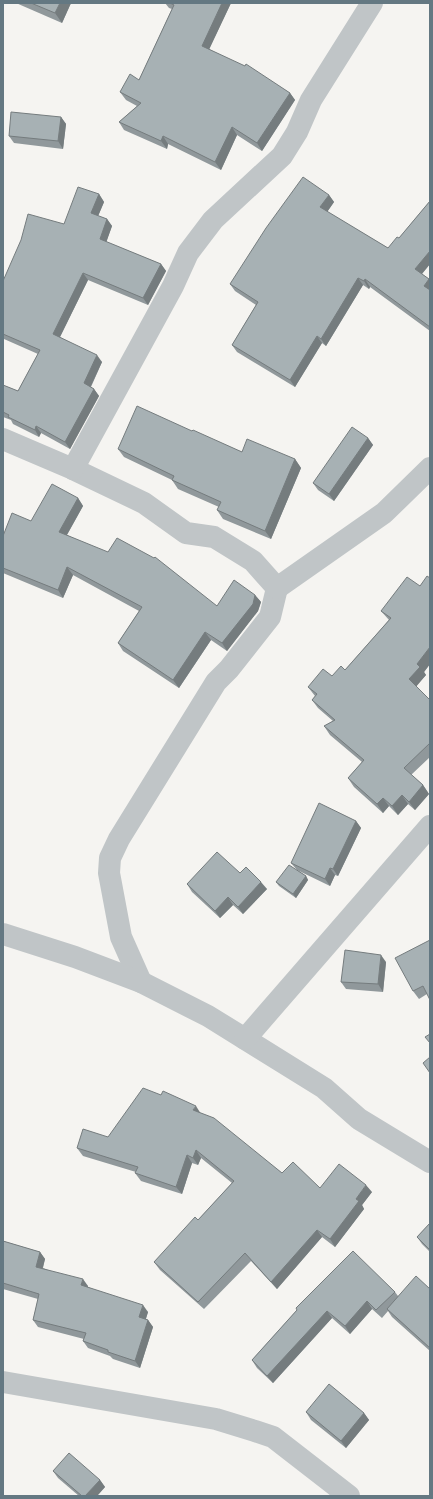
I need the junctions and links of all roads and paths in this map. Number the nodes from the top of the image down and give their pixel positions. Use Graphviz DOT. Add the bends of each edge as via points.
graph roads {
  1 [pos="372,3"];
  2 [pos="3,439"];
  3 [pos="430,468"];
  4 [pos="73,469"];
  5 [pos="277,588"];
  6 [pos="430,826"];
  7 [pos="121,937"];
  8 [pos="4,939"];
  9 [pos="96,966"];
  10 [pos="141,982"];
  11 [pos="245,1039"];
  12 [pos="430,1162"];
  13 [pos="3,1382"];
  14 [pos="349,1496"];
  1 -- 4 [label="street" via="311,100 297,132 282,156 212,220 188,253 173,286"];
  2 -- 4 [label="street"];
  3 -- 5 [label="street" via="384,513"];
  4 -- 5 [label="street" via="144,503 186,533 214,537 253,561"];
  5 -- 7 [label="street" via="270,617 216,682 119,839 110,858 109,873"];
  6 -- 11 [label="street"];
  7 -- 9 [label="street"];
  7 -- 10 [label="street"];
  8 -- 9 [label="street"];
  9 -- 10 [label="street"];
  10 -- 11 [label="street" via="208,1016"];
  11 -- 12 [label="street" via="324,1088 359,1119"];
  13 -- 14 [label="street" via="216,1419 255,1431 273,1437"];
}
